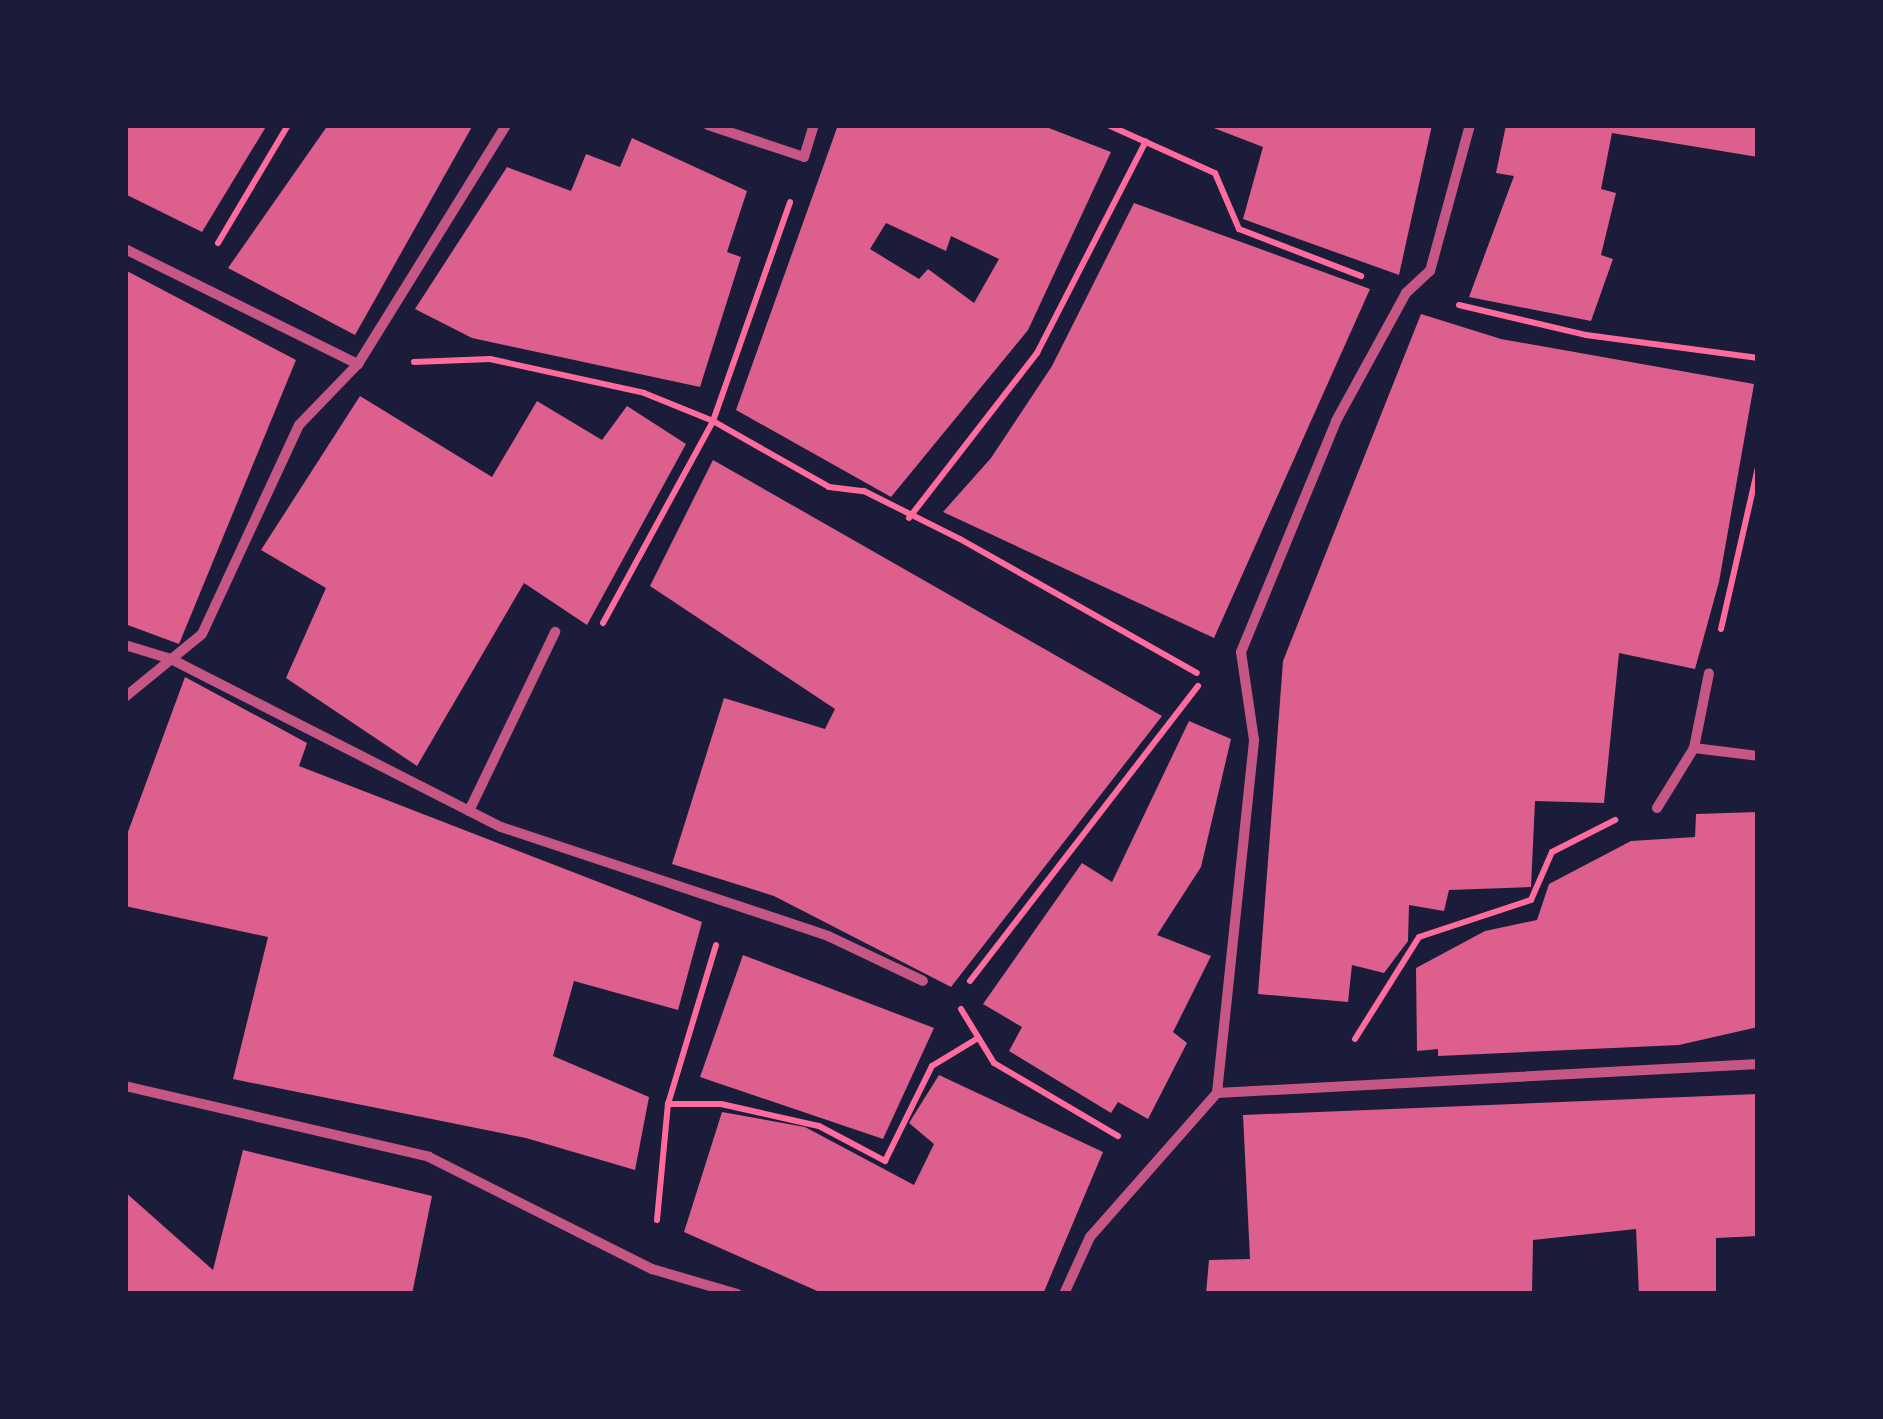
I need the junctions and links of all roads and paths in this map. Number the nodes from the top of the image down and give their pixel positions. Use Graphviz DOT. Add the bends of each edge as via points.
graph roads {
  1 [pos="288,125"];
  2 [pos="506,125"];
  3 [pos="708,125"];
  4 [pos="814,125"];
  5 [pos="1108,125"];
  6 [pos="1470,125"];
  7 [pos="1146,140"];
  8 [pos="804,158"];
  9 [pos="125,249"];
  10 [pos="194,283"];
  11 [pos="1406,292"];
  12 [pos="1758,358"];
  13 [pos="358,364"];
  14 [pos="713,422"];
  15 [pos="1758,468"];
  16 [pos="909,518"];
  17 [pos="1732,587"];
  18 [pos="555,632"];
  19 [pos="125,645"];
  20 [pos="171,659"];
  21 [pos="1709,674"];
  22 [pos="125,697"];
  23 [pos="1694,748"];
  24 [pos="1758,756"];
  25 [pos="1656,808"];
  26 [pos="469,811"];
  27 [pos="729,900"];
  28 [pos="923,981"];
  29 [pos="956,1000"];
  30 [pos="978,1038"];
  31 [pos="1758,1064"];
  32 [pos="1330,1084"];
  33 [pos="125,1086"];
  34 [pos="1216,1093"];
  35 [pos="668,1104"];
  36 [pos="1163,1162"];
  37 [pos="652,1269"];
  38 [pos="737,1294"];
  39 [pos="1064,1294"];
  1 -- 10 [label="path"];
  2 -- 13 [label="street"];
  3 -- 8 [label="street"];
  4 -- 8 [label="street"];
  5 -- 7 [label="path"];
  6 -- 11 [label="street" via="1430,271"];
  7 -- 11 [label="path" via="1216,173 1238,229"];
  7 -- 16 [label="path" via="1036,353"];
  8 -- 14 [label="path"];
  9 -- 10 [label="street"];
  10 -- 13 [label="street"];
  11 -- 12 [label="path" via="1586,335"];
  11 -- 34 [label="street" via="1336,421 1240,652 1254,740"];
  13 -- 14 [label="path" via="490,359 644,393"];
  13 -- 20 [label="street" via="299,425 202,634"];
  14 -- 16 [label="path" via="829,488 864,491"];
  14 -- 18 [label="path" via="590,644"];
  15 -- 17 [label="path"];
  16 -- 29 [label="path" via="960,539 1205,677"];
  18 -- 26 [label="street"];
  19 -- 20 [label="street"];
  20 -- 22 [label="street"];
  20 -- 26 [label="street"];
  21 -- 23 [label="street"];
  23 -- 24 [label="street"];
  23 -- 25 [label="street"];
  25 -- 32 [label="path" via="1591,827 1552,852 1531,900 1419,937"];
  26 -- 27 [label="street" via="501,828"];
  27 -- 28 [label="street"];
  27 -- 35 [label="path"];
  28 -- 29 [label="path"];
  29 -- 30 [label="path"];
  30 -- 35 [label="path" via="932,1066 885,1161 819,1126 721,1104"];
  30 -- 36 [label="path" via="994,1063"];
  31 -- 32 [label="street"];
  32 -- 34 [label="street"];
  33 -- 37 [label="street" via="430,1158"];
  34 -- 36 [label="street"];
  35 -- 37 [label="path"];
  36 -- 39 [label="street" via="1090,1237"];
  37 -- 38 [label="street"];
}
